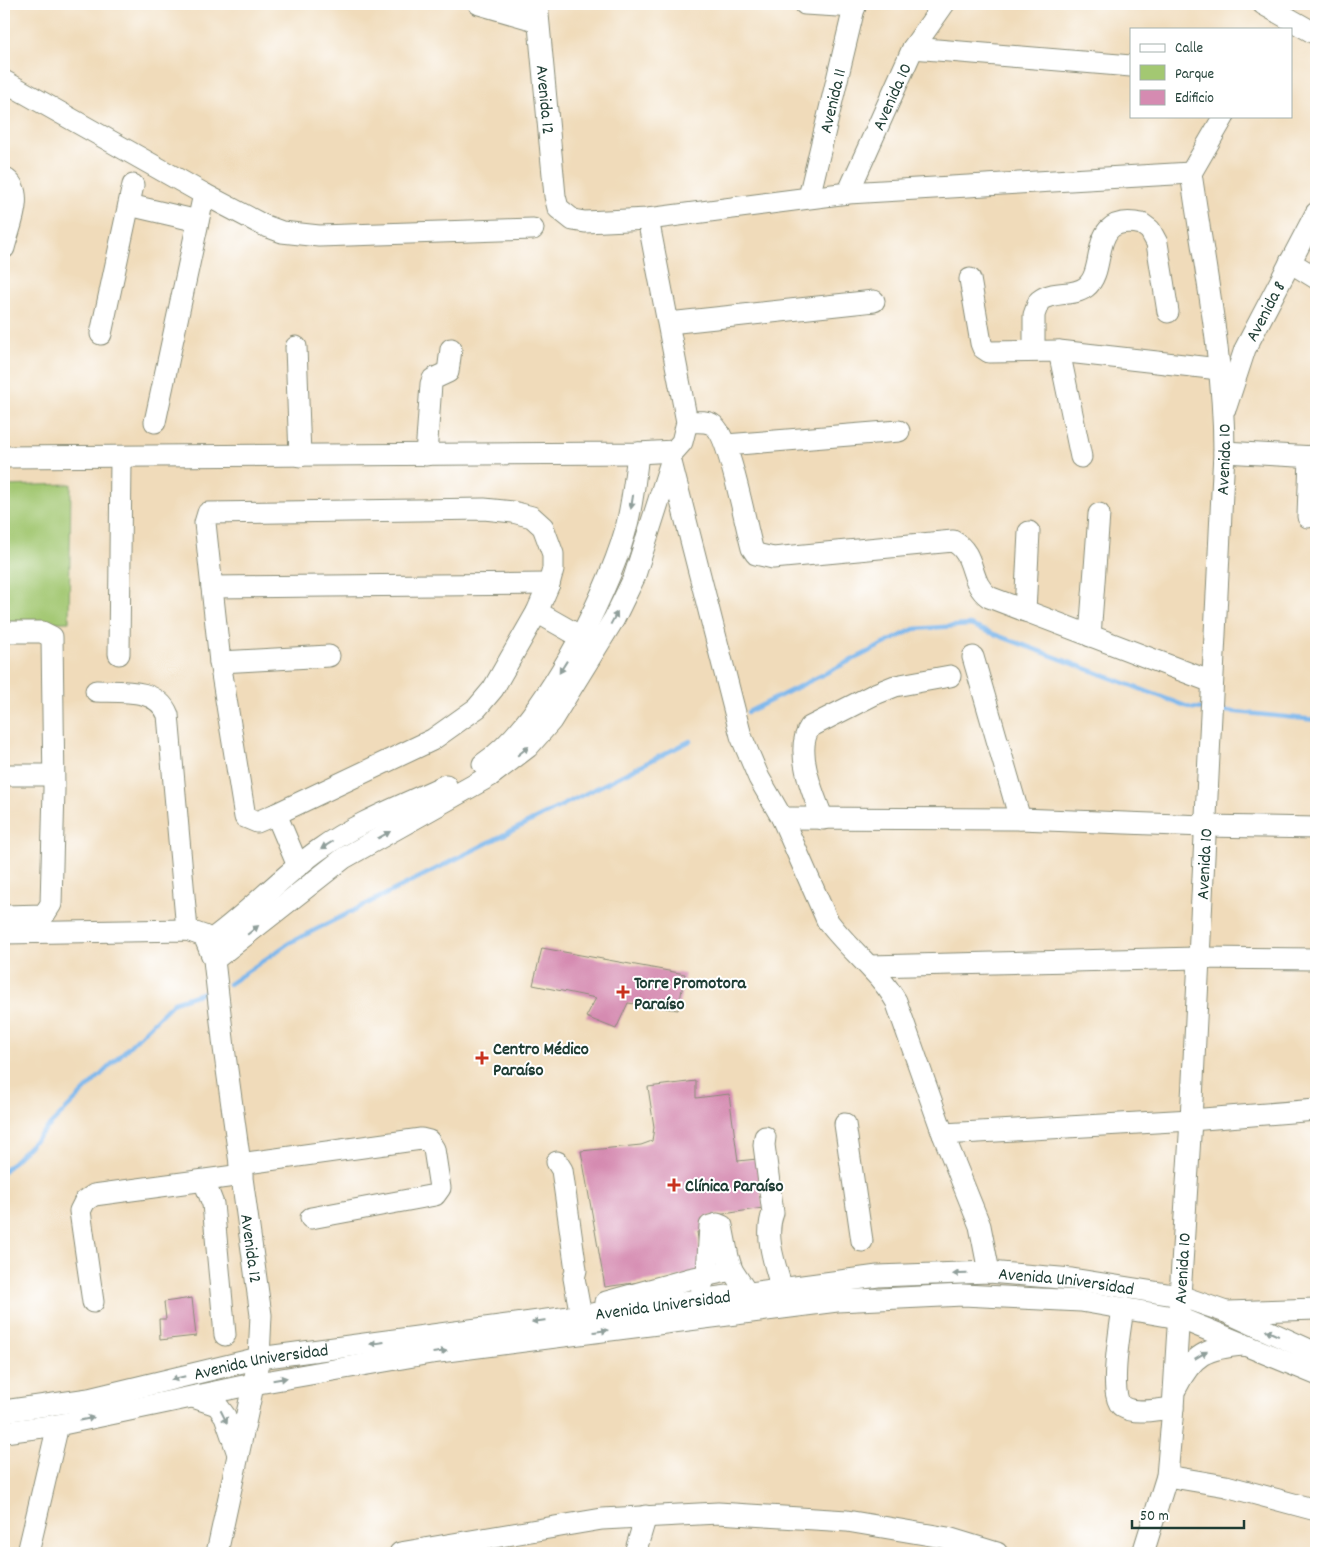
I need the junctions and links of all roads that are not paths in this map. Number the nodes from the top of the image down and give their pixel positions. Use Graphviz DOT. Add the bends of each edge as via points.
graph roads {
  1 [pos="804,4"];
  2 [pos="944,4"];
  3 [pos="1263,4"];
  4 [pos="486,5"];
  5 [pos="855,5"];
  6 [pos="537,12"];
  7 [pos="1282,16"];
  8 [pos="1316,34"];
  9 [pos="913,48"];
  10 [pos="1130,66"];
  11 [pos="4,81"];
  12 [pos="1223,118"];
  13 [pos="1191,173"];
  14 [pos="4,178"];
  15 [pos="848,193"];
  16 [pos="204,194"];
  17 [pos="810,197"];
  18 [pos="1316,213"];
  19 [pos="648,219"];
  20 [pos="198,221"];
  21 [pos="533,230"];
  22 [pos="4,248"];
  23 [pos="1290,262"];
  24 [pos="970,278"];
  25 [pos="1316,278"];
  26 [pos="874,301"];
  27 [pos="1168,312"];
  28 [pos="669,323"];
  29 [pos="101,334"];
  30 [pos="1215,345"];
  31 [pos="296,347"];
  32 [pos="451,349"];
  33 [pos="1245,349"];
  34 [pos="1034,350"];
  35 [pos="1059,351"];
  36 [pos="1219,369"];
  37 [pos="1224,414"];
  38 [pos="155,422"];
  39 [pos="687,422"];
  40 [pos="899,431"];
  41 [pos="726,446"];
  42 [pos="1224,452"];
  43 [pos="638,454"];
  44 [pos="426,455"];
  45 [pos="300,456"];
  46 [pos="672,456"];
  47 [pos="1313,456"];
  48 [pos="4,457"];
  49 [pos="1081,457"];
  50 [pos="121,458"];
  51 [pos="1099,514"];
  52 [pos="1308,517"];
  53 [pos="1029,532"];
  54 [pos="549,584"];
  55 [pos="212,586"];
  56 [pos="1025,611"];
  57 [pos="537,612"];
  58 [pos="4,632"];
  59 [pos="1090,636"];
  60 [pos="581,637"];
  61 [pos="119,654"];
  62 [pos="329,656"];
  63 [pos="973,657"];
  64 [pos="220,662"];
  65 [pos="950,676"];
  66 [pos="1212,682"];
  67 [pos="96,691"];
  68 [pos="4,775"];
  69 [pos="52,775"];
  70 [pos="276,814"];
  71 [pos="782,818"];
  72 [pos="823,819"];
  73 [pos="1020,819"];
  74 [pos="1204,826"];
  75 [pos="1316,828"];
  76 [pos="298,866"];
  77 [pos="4,916"];
  78 [pos="188,930"];
  79 [pos="4,933"];
  80 [pos="211,951"];
  81 [pos="1197,958"];
  82 [pos="1316,959"];
  83 [pos="870,966"];
  84 [pos="1316,1110"];
  85 [pos="1191,1120"];
  86 [pos="845,1124"];
  87 [pos="943,1134"];
  88 [pos="765,1137"];
  89 [pos="557,1162"];
  90 [pos="241,1170"];
  91 [pos="204,1181"];
  92 [pos="311,1218"];
  93 [pos="862,1241"];
  94 [pos="732,1270"];
  95 [pos="990,1272"];
  96 [pos="707,1274"];
  97 [pos="782,1289"];
  98 [pos="747,1292"];
  99 [pos="1180,1296"];
  100 [pos="698,1299"];
  101 [pos="93,1302"];
  102 [pos="1123,1308"];
  103 [pos="1316,1309"];
  104 [pos="1226,1312"];
  105 [pos="589,1315"];
  106 [pos="1179,1318"];
  107 [pos="225,1335"];
  108 [pos="1248,1345"];
  109 [pos="1316,1353"];
  110 [pos="259,1358"];
  111 [pos="1316,1374"];
  112 [pos="254,1384"];
  113 [pos="193,1397"];
  114 [pos="1173,1400"];
  115 [pos="4,1411"];
  116 [pos="58,1425"];
  117 [pos="4,1432"];
  118 [pos="238,1454"];
  119 [pos="1167,1476"];
  120 [pos="1316,1510"];
  121 [pos="646,1516"];
  122 [pos="422,1551"];
  123 [pos="28,1553"];
  124 [pos="216,1553"];
  125 [pos="400,1553"];
  126 [pos="635,1553"];
  127 [pos="997,1553"];
  128 [pos="1143,1553"];
  1 -- 5 [label="street"];
  2 -- 9 [label="street, Avenida 10"];
  3 -- 7 [label="street"];
  4 -- 6 [label="street"];
  5 -- 17 [label="street, Avenida 11"];
  6 -- 19 [label="street, Avenida 12" via="558,208 573,220 585,222"];
  7 -- 8 [label="street"];
  9 -- 10 [label="street"];
  9 -- 15 [label="street, Avenida 10"];
  11 -- 16 [label="street"];
  12 -- 13 [label="street"];
  13 -- 15 [label="street"];
  13 -- 30 [label="street, Avenida 10"];
  14 -- 22 [label="street" via="14,185 16,194"];
  15 -- 17 [label="street"];
  16 -- 20 [label="street"];
  16 -- 21 [label="street" via="263,225 296,234 339,236"];
  17 -- 19 [label="street"];
  18 -- 23 [label="street, Avenida 8"];
  19 -- 28 [label="street"];
  20 -- 29 [label="street" via="131,195"];
  20 -- 38 [label="street"];
  23 -- 25 [label="street"];
  23 -- 33 [label="street, Avenida 8"];
  24 -- 34 [label="street" via="981,344 985,351"];
  26 -- 28 [label="street"];
  27 -- 34 [label="street" via="1154,236 1142,224 1119,224 1108,231 1104,239 1090,284 1081,290 1054,294 1039,301 1034,315"];
  28 -- 39 [label="street"];
  30 -- 33 [label="street"];
  30 -- 36 [label="street, Avenida 10"];
  31 -- 45 [label="street"];
  32 -- 44 [label="street" via="448,372 433,379 431,384"];
  33 -- 37 [label="street, Avenida 8"];
  34 -- 35 [label="street"];
  35 -- 36 [label="street"];
  35 -- 49 [label="street"];
  36 -- 37 [label="street, Avenida 10"];
  37 -- 42 [label="street, Avenida 10"];
  39 -- 41 [label="street" via="713,424"];
  39 -- 46 [label="street" via="682,442"];
  40 -- 41 [label="street"];
  41 -- 56 [label="street" via="756,554 773,558 952,541 966,550 982,592"];
  42 -- 47 [label="street"];
  42 -- 66 [label="street, Avenida 10"];
  43 -- 44 [label="street"];
  43 -- 46 [label="street"];
  43 -- 60 [label="street, one-way" via="632,506 624,534"];
  44 -- 45 [label="street"];
  45 -- 50 [label="street"];
  46 -- 71 [label="street" via="741,736 759,778"];
  80 -- 46 [label="street, one-way" via="344,858 490,776 528,747 551,721 614,619 634,578"];
  47 -- 52 [label="street"];
  48 -- 50 [label="street"];
  50 -- 61 [label="street"];
  51 -- 59 [label="street"];
  53 -- 56 [label="street"];
  54 -- 55 [label="street"];
  54 -- 55 [label="street" via="553,554 543,527 532,517 484,509 212,512 205,517 205,524"];
  54 -- 57 [label="street"];
  55 -- 64 [label="street"];
  56 -- 59 [label="street"];
  57 -- 60 [label="street"];
  57 -- 70 [label="street" via="493,689 455,726"];
  58 -- 69 [label="street" via="42,632 52,637"];
  59 -- 66 [label="street"];
  60 -- 76 [label="street, one-way" via="541,702 495,756 470,773 341,836"];
  62 -- 64 [label="street"];
  63 -- 73 [label="street"];
  64 -- 70 [label="street" via="245,817 257,822"];
  65 -- 72 [label="street" via="895,686 810,727 805,735 803,757"];
  66 -- 74 [label="street, Avenida 10"];
  67 -- 78 [label="street" via="143,694 157,699 168,715"];
  68 -- 69 [label="street"];
  69 -- 77 [label="street" via="51,904 44,915"];
  70 -- 76 [label="street"];
  71 -- 72 [label="street"];
  71 -- 83 [label="street" via="827,920 843,941"];
  72 -- 73 [label="street"];
  73 -- 74 [label="street"];
  74 -- 75 [label="street"];
  74 -- 81 [label="street, Avenida 10"];
  76 -- 80 [label="street" via="240,919"];
  78 -- 79 [label="street"];
  78 -- 80 [label="street" via="204,936"];
  80 -- 90 [label="street, Avenida 12"];
  81 -- 82 [label="street"];
  81 -- 83 [label="street"];
  81 -- 85 [label="street, Avenida 10"];
  83 -- 87 [label="street" via="896,1001"];
  84 -- 85 [label="street"];
  85 -- 87 [label="street"];
  85 -- 99 [label="street, Avenida 10"];
  86 -- 93 [label="street"];
  87 -- 95 [label="street" via="980,1226"];
  88 -- 97 [label="street" via="774,1213 769,1223 770,1234"];
  89 -- 105 [label="street" via="562,1170 576,1270 574,1278"];
  90 -- 91 [label="street"];
  90 -- 92 [label="street" via="421,1139 429,1141 434,1149 440,1188 435,1195"];
  90 -- 110 [label="street, Avenida 12" via="262,1315"];
  91 -- 101 [label="street" via="94,1195 85,1201 80,1211"];
  91 -- 107 [label="street" via="213,1204"];
  94 -- 96 [label="street"];
  94 -- 96 [label="street" via="722,1226 717,1224 710,1226 708,1233"];
  94 -- 98 [label="street"];
  95 -- 97 [label="street, Avenida Universidad, one-way" via="878,1276"];
  95 -- 99 [label="street, Avenida Universidad" via="1072,1279"];
  96 -- 100 [label="street"];
  96 -- 105 [label="street" via="610,1299"];
  97 -- 98 [label="street, Avenida Universidad"];
  98 -- 100 [label="street, Avenida Universidad"];
  99 -- 104 [label="street, Avenida Universidad"];
  99 -- 106 [label="street, Avenida 10"];
  100 -- 105 [label="street, Avenida Universidad"];
  102 -- 106 [label="street, Avenida Universidad"];
  112 -- 102 [label="street, Avenida Universidad, one-way" via="431,1353 837,1301 963,1295 1081,1301"];
  102 -- 114 [label="street" via="1116,1362 1120,1407 1131,1411"];
  103 -- 104 [label="street"];
  109 -- 104 [label="street, Avenida Universidad, one-way"];
  105 -- 110 [label="street, Avenida Universidad, one-way"];
  106 -- 108 [label="street, Avenida Universidad"];
  106 -- 114 [label="street, Avenida 10"];
  108 -- 111 [label="street, Avenida Universidad"];
  114 -- 108 [label="street, one-way" via="1185,1370 1196,1358 1224,1346"];
  110 -- 112 [label="street, Avenida 12"];
  110 -- 115 [label="street, Avenida Universidad, one-way" via="89,1399"];
  112 -- 113 [label="street, Avenida Universidad"];
  112 -- 118 [label="street, Avenida 12"];
  116 -- 113 [label="street, Avenida Universidad, one-way"];
  113 -- 118 [label="street, one-way" via="217,1404 225,1416"];
  114 -- 119 [label="street, Avenida 10"];
  116 -- 117 [label="street, Avenida Universidad"];
  116 -- 123 [label="street"];
  118 -- 124 [label="street, Avenida 12"];
  119 -- 120 [label="street" via="1226,1486"];
  119 -- 128 [label="street, Avenida 10"];
  121 -- 122 [label="street" via="602,1519"];
  121 -- 126 [label="street"];
  121 -- 127 [label="street" via="718,1513 847,1521 948,1538"];
  122 -- 125 [label="street"];
}
